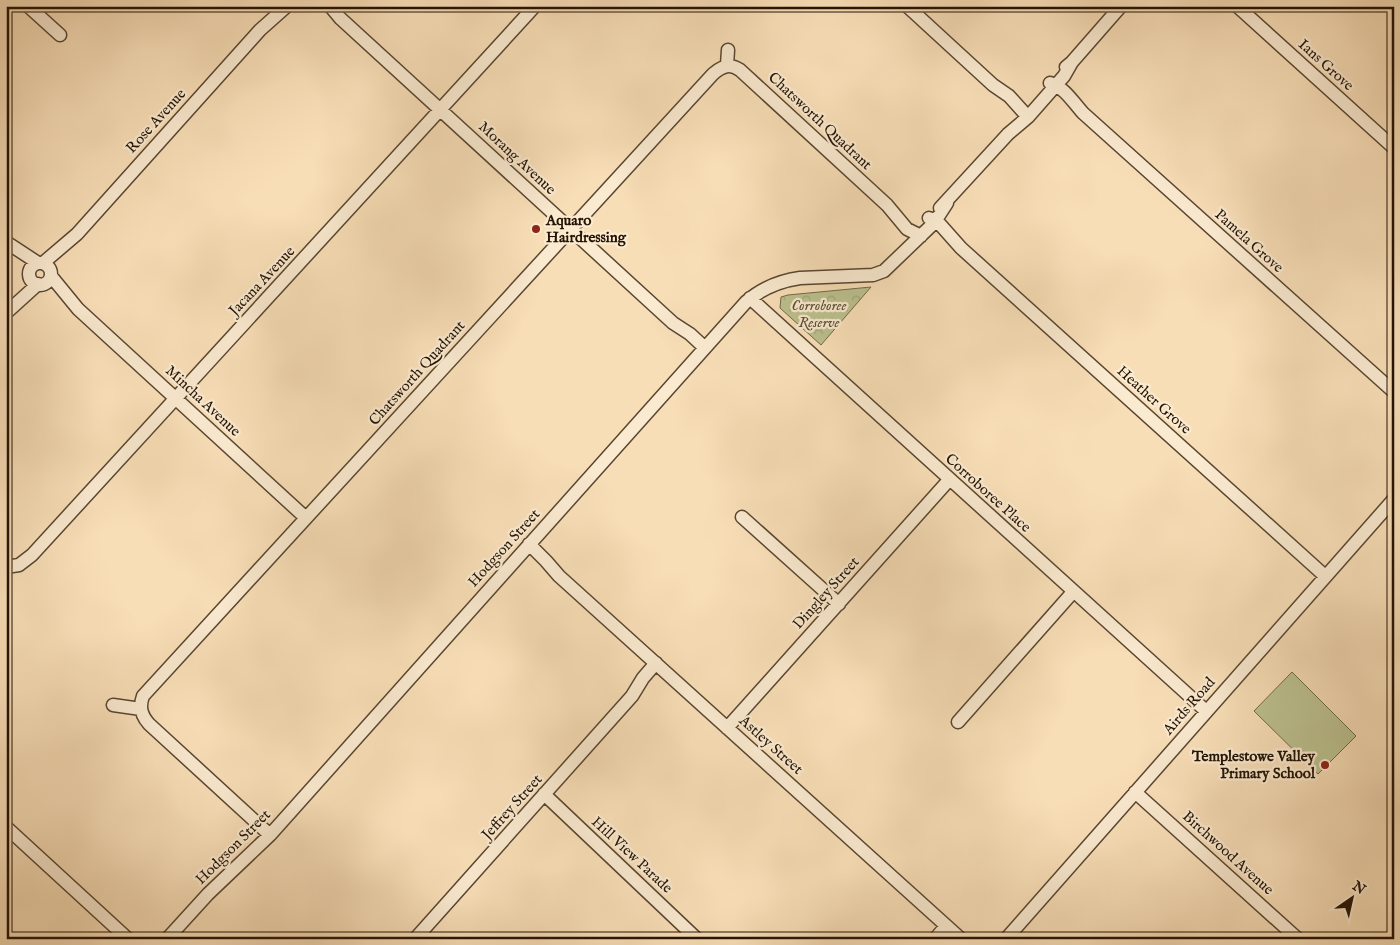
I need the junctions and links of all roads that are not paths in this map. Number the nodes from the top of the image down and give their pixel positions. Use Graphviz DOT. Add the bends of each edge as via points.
graph roads {
  1 [pos="28,6"];
  2 [pos="277,6"];
  3 [pos="287,6"];
  4 [pos="324,6"];
  5 [pos="330,6"];
  6 [pos="535,6"];
  7 [pos="907,6"];
  8 [pos="1122,6"];
  9 [pos="1237,6"];
  10 [pos="340,18"];
  11 [pos="260,30"];
  12 [pos="60,35"];
  13 [pos="728,50"];
  14 [pos="727,65"];
  15 [pos="1053,85"];
  16 [pos="440,110"];
  17 [pos="1025,114"];
  18 [pos="1394,148"];
  19 [pos="932,222"];
  20 [pos="571,229"];
  21 [pos="918,233"];
  22 [pos="9,245"];
  23 [pos="40,274"];
  24 [pos="750,298"];
  25 [pos="6,311"];
  26 [pos="702,350"];
  27 [pos="1394,392"];
  28 [pos="176,398"];
  29 [pos="949,480"];
  30 [pos="1394,498"];
  31 [pos="742,517"];
  32 [pos="306,518"];
  33 [pos="527,547"];
  34 [pos="6,567"];
  35 [pos="1325,576"];
  36 [pos="1073,592"];
  37 [pos="839,604"];
  38 [pos="659,666"];
  39 [pos="113,705"];
  40 [pos="140,709"];
  41 [pos="1206,711"];
  42 [pos="958,722"];
  43 [pos="727,728"];
  44 [pos="1135,792"];
  45 [pos="544,794"];
  46 [pos="6,827"];
  47 [pos="270,835"];
  48 [pos="946,926"];
  49 [pos="1006,937"];
  50 [pos="128,939"];
  51 [pos="167,939"];
  52 [pos="416,939"];
  53 [pos="697,939"];
  54 [pos="935,939"];
  55 [pos="961,939"];
  56 [pos="1298,939"];
  1 -- 12 [label="street"];
  2 -- 11 [label="street, Rose Avenue"];
  3 -- 11 [label="street, Rose Avenue"];
  4 -- 10 [label="street, Morang Avenue"];
  5 -- 10 [label="street, Morang Avenue"];
  6 -- 16 [label="street, Jacana Avenue"];
  7 -- 17 [label="street"];
  8 -- 15 [label="street, Hodgson Street"];
  9 -- 18 [label="street, Ians Grove"];
  10 -- 16 [label="street, Morang Avenue"];
  11 -- 23 [label="street, Rose Avenue"];
  13 -- 14 [label="street"];
  14 -- 20 [label="street, Chatsworth Quadrant" via="713,74"];
  14 -- 21 [label="street, Chatsworth Quadrant" via="740,70 887,205 907,229"];
  15 -- 17 [label="street, Hodgson Street"];
  15 -- 27 [label="street, Pamela Grove"];
  16 -- 20 [label="street, Morang Avenue"];
  16 -- 28 [label="street, Jacana Avenue"];
  17 -- 19 [label="street, Hodgson Street"];
  19 -- 21 [label="street, Hodgson Street"];
  19 -- 35 [label="street, Heather Grove" via="944,228 961,248"];
  20 -- 26 [label="street, Morang Avenue" via="673,323 685,339"];
  20 -- 32 [label="street, Chatsworth Quadrant"];
  21 -- 24 [label="street, Hodgson Street" via="888,268 879,273 788,280 769,286"];
  22 -- 23 [label="street, Mincha Avenue"];
  23 -- 25 [label="street, Rose Avenue"];
  23 -- 28 [label="street, Mincha Avenue"];
  24 -- 26 [label="street, Hodgson Street"];
  24 -- 29 [label="street, Corroboree Place"];
  26 -- 33 [label="street, Hodgson Street"];
  28 -- 32 [label="street, Mincha Avenue"];
  28 -- 34 [label="street, Jacana Avenue" via="32,555 19,565"];
  29 -- 36 [label="street, Corroboree Place"];
  29 -- 37 [label="street, Dingley Street"];
  30 -- 35 [label="street, Airds Road"];
  31 -- 37 [label="street"];
  32 -- 40 [label="street, Chatsworth Quadrant" via="145,692"];
  33 -- 38 [label="street, Astley Street" via="542,566 558,576"];
  33 -- 47 [label="street, Hodgson Street"];
  35 -- 41 [label="street, Airds Road"];
  36 -- 41 [label="street, Corroboree Place"];
  36 -- 42 [label="street"];
  37 -- 43 [label="street, Dingley Street"];
  38 -- 43 [label="street, Astley Street"];
  38 -- 45 [label="street, Jeffrey Street" via="648,683 632,696"];
  39 -- 40 [label="street"];
  40 -- 47 [label="street" via="149,724"];
  41 -- 44 [label="street, Airds Road"];
  43 -- 48 [label="street, Astley Street"];
  44 -- 49 [label="street, Airds Road"];
  44 -- 56 [label="street, Birchwood Avenue"];
  45 -- 52 [label="street, Jeffrey Street"];
  45 -- 53 [label="street, Hill View Parade"];
  46 -- 50 [label="street"];
  47 -- 51 [label="street, Hodgson Street" via="208,894"];
  48 -- 54 [label="street"];
  48 -- 55 [label="street, Astley Street"];
}
